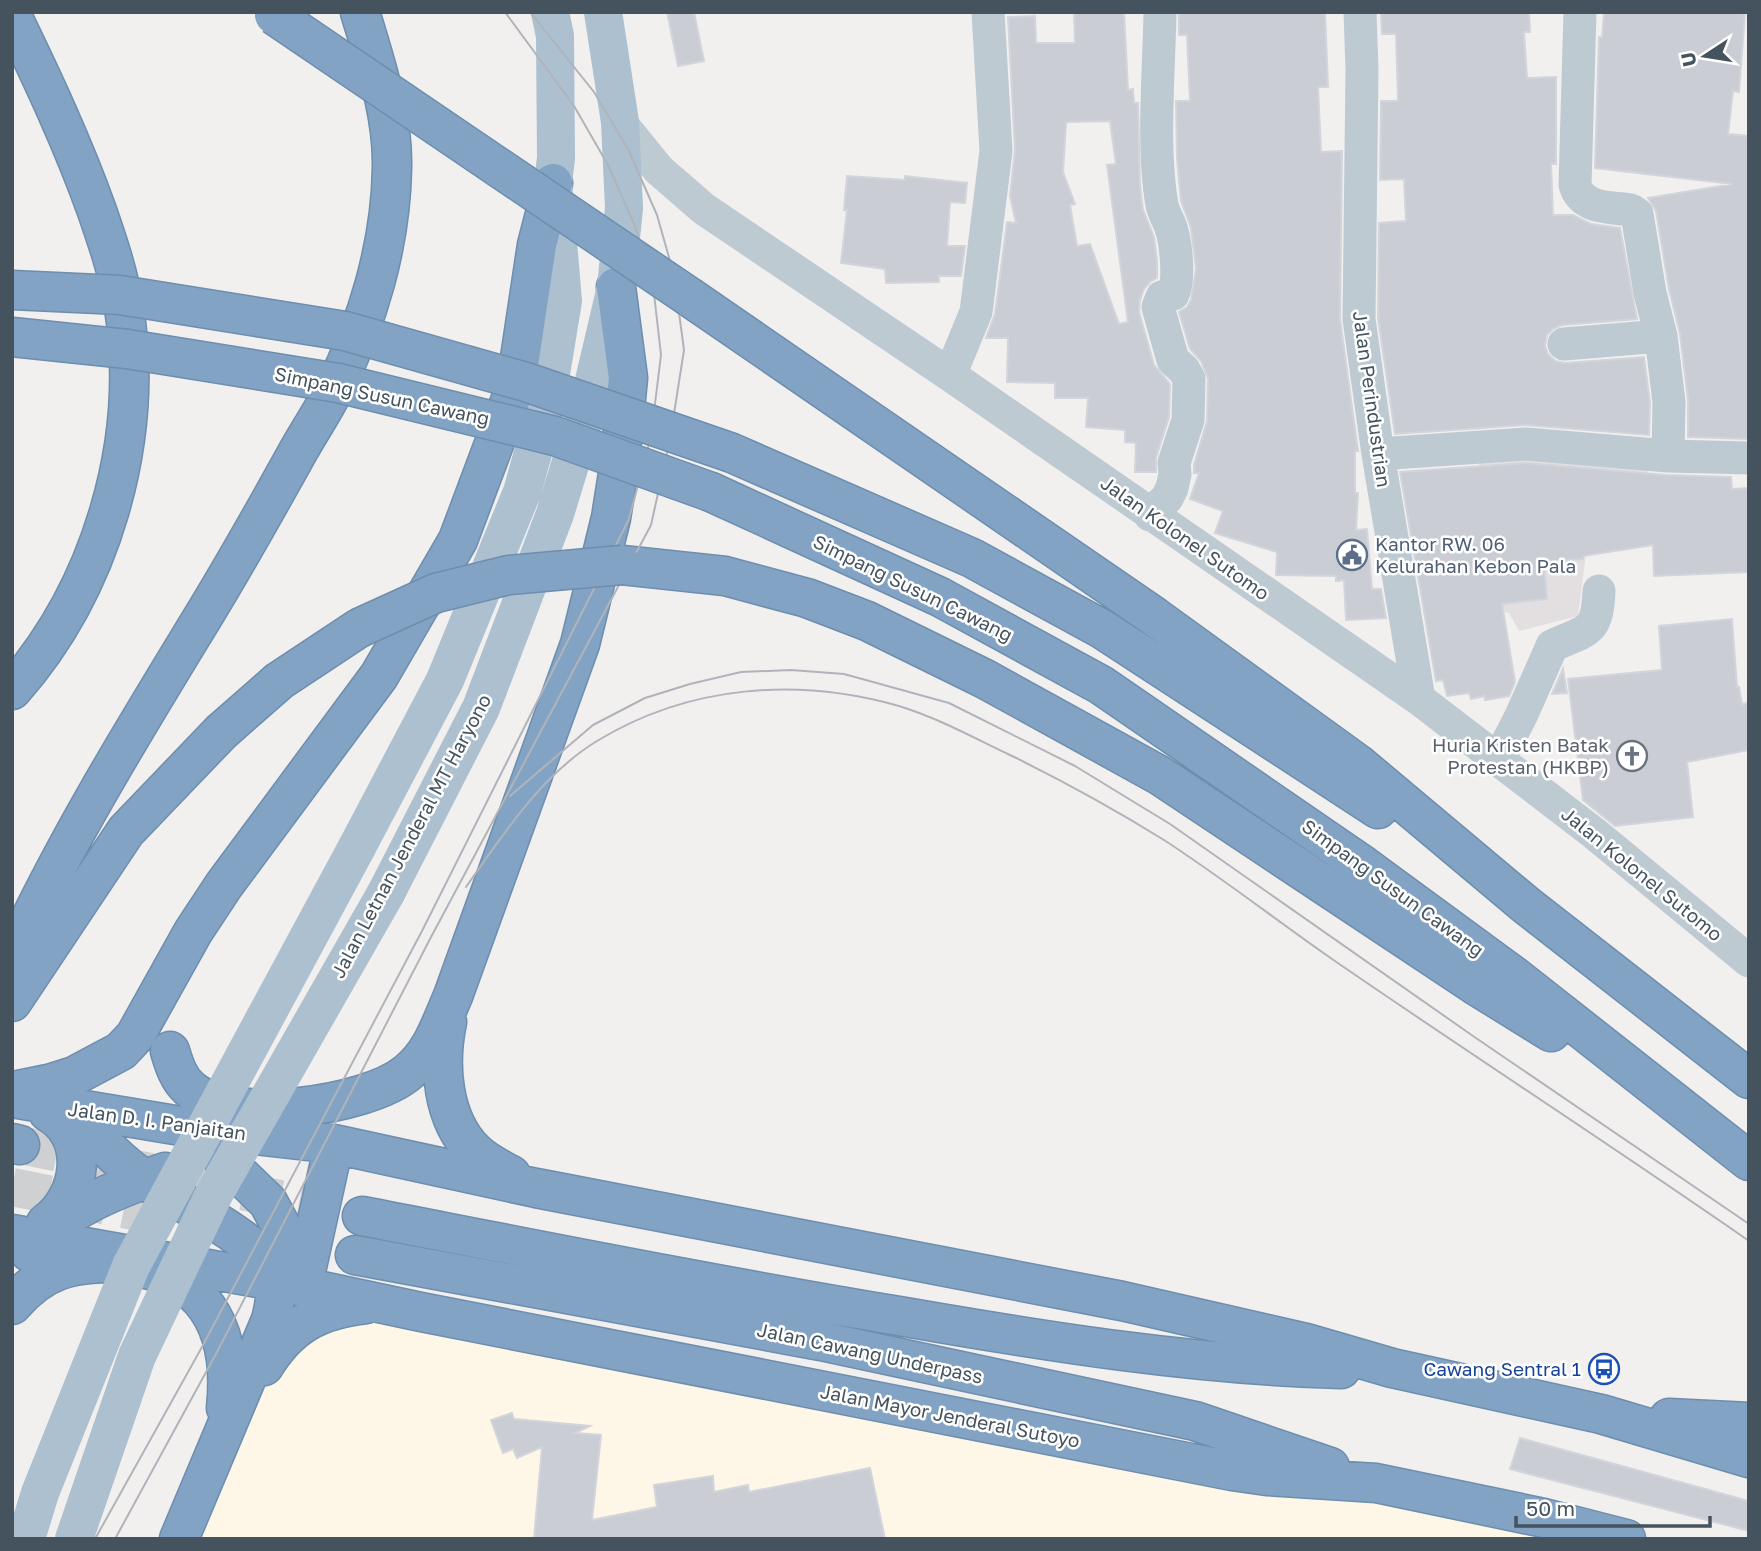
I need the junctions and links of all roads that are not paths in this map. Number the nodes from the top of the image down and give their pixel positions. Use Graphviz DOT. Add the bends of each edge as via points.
graph roads {
  1 [pos="360,12"];
  2 [pos="550,12"];
  3 [pos="603,12"];
  4 [pos="988,12"];
  5 [pos="1160,12"];
  6 [pos="1360,12"];
  7 [pos="1580,12"];
  8 [pos="272,14"];
  9 [pos="12,16"];
  10 [pos="620,122"];
  11 [pos="553,183"];
  12 [pos="616,287"];
  13 [pos="12,290"];
  14 [pos="1661,336"];
  15 [pos="12,337"];
  16 [pos="1564,344"];
  17 [pos="950,375"];
  18 [pos="1378,454"];
  19 [pos="1668,456"];
  20 [pos="1749,458"];
  21 [pos="1150,515"];
  22 [pos="1598,591"];
  23 [pos="12,690"];
  24 [pos="1419,699"];
  25 [pos="1499,759"];
  26 [pos="1526,905"];
  27 [pos="193,932"];
  28 [pos="12,957"];
  29 [pos="1749,961"];
  30 [pos="165,985"];
  31 [pos="453,996"];
  32 [pos="12,1002"];
  33 [pos="170,1051"];
  34 [pos="12,1063"];
  35 [pos="1749,1079"];
  36 [pos="16,1097"];
  37 [pos="69,1108"];
  38 [pos="1691,1116"];
  39 [pos="193,1128"];
  40 [pos="318,1142"];
  41 [pos="217,1156"];
  42 [pos="1749,1161"];
  43 [pos="144,1179"];
  44 [pos="536,1188"];
  45 [pos="362,1216"];
  46 [pos="21,1235"];
  47 [pos="355,1255"];
  48 [pos="12,1282"];
  49 [pos="289,1284"];
  50 [pos="375,1303"];
  51 [pos="12,1305"];
  52 [pos="1392,1368"];
  53 [pos="1601,1414"];
  54 [pos="1749,1422"];
  55 [pos="223,1430"];
  56 [pos="1749,1458"];
  57 [pos="1376,1483"];
  58 [pos="1542,1528"];
  59 [pos="26,1539"];
  60 [pos="74,1539"];
  61 [pos="179,1539"];
  62 [pos="1626,1539"];
  1 -- 28 [label="highway" via="387,114 392,170 387,233 359,331 326,404 44,887"];
  2 -- 11 [label="main road" via="555,36"];
  3 -- 10 [label="main road, Jalan Letnan Jenderal MT Haryono"];
  4 -- 17 [label="street" via="996,151 976,312"];
  5 -- 21 [label="street" via="1158,144 1162,202 1177,276 1173,294 1162,297 1158,307 1173,360 1189,379 1188,420 1174,463 1172,488"];
  6 -- 18 [label="street, Jalan Perindustrian" via="1359,319"];
  7 -- 14 [label="street" via="1575,185 1585,202 1637,214"];
  8 -- 26 [label="highway, bridge" via="1155,617 1358,764"];
  9 -- 23 [label="highway" via="83,172 115,267 124,309 128,389 119,471 95,551 55,632"];
  10 -- 12 [label="main road, Jalan Letnan Jenderal MT Haryono" via="624,208"];
  10 -- 17 [label="street, Jalan Kolonel Sutomo" via="659,170 704,209"];
  11 -- 27 [label="highway" via="537,245 517,378 458,540 379,676"];
  11 -- 59 [label="main road, bridge" via="563,300 545,410 522,492 445,680 131,1266"];
  12 -- 31 [label="highway" via="628,378 611,518 580,644"];
  12 -- 60 [label="main road, Jalan Letnan Jenderal MT Haryono, bridge" via="588,406 550,527 481,708 386,893 214,1194 137,1356"];
  13 -- 26 [label="highway, bridge" via="120,295 345,331 526,382 732,453 972,558 1102,629"];
  14 -- 16 [label="street"];
  14 -- 19 [label="street" via="1669,402"];
  15 -- 38 [label="highway, Simpang Susun Cawang, bridge" via="127,349 338,383 555,436 711,492 940,597 1101,685 1364,866 1514,976"];
  17 -- 21 [label="street, Jalan Kolonel Sutomo"];
  18 -- 19 [label="street" via="1525,444"];
  18 -- 24 [label="street, Jalan Perindustrian"];
  19 -- 20 [label="street"];
  21 -- 24 [label="street, Jalan Kolonel Sutomo"];
  22 -- 25 [label="street" via="1598,615 1590,628 1552,646"];
  24 -- 25 [label="street, Jalan Kolonel Sutomo"];
  25 -- 29 [label="street, Jalan Kolonel Sutomo"];
  26 -- 35 [label="highway"];
  27 -- 30 [label="highway"];
  27 -- 33 [label="highway" via="170,999"];
  30 -- 34 [label="highway" via="117,1032 82,1054 44,1065"];
  30 -- 36 [label="highway" via="121,1051 74,1076"];
  31 -- 33 [label="highway" via="432,1043 406,1074 366,1093 318,1105 270,1108 201,1097 178,1076"];
  31 -- 44 [label="highway" via="443,1059 444,1082 456,1124 482,1159"];
  32 -- 38 [label="highway, bridge" via="126,831 279,681 359,628 436,593 509,575 622,565 725,576 807,598 867,621 985,679 1159,775 1475,985"];
  33 -- 39 [label="highway" via="173,1090"];
  36 -- 37 [label="highway, Jalan D. I. Panjaitan"];
  36 -- 46 [label="highway" via="54,1115 64,1125 77,1170 68,1201 56,1216"];
  37 -- 39 [label="highway, Jalan D. I. Panjaitan"];
  37 -- 43 [label="highway"];
  38 -- 42 [label="highway"];
  39 -- 40 [label="highway, Jalan D. I. Panjaitan"];
  39 -- 41 [label="highway"];
  40 -- 41 [label="highway" via="258,1146"];
  40 -- 44 [label="highway"];
  40 -- 49 [label="highway"];
  41 -- 43 [label="highway"];
  41 -- 49 [label="highway" via="268,1202 282,1228"];
  43 -- 46 [label="highway"];
  43 -- 49 [label="highway" via="249,1243"];
  44 -- 52 [label="highway" via="1122,1301 1306,1343"];
  45 -- 52 [label="highway, Jalan Cawang Underpass" via="741,1290 1076,1345 1275,1367"];
  46 -- 48 [label="highway"];
  46 -- 49 [label="highway"];
  47 -- 57 [label="highway, Jalan Cawang Underpass" via="821,1341 1195,1421"];
  49 -- 50 [label="highway, Jalan Mayor Jenderal Sutoyo"];
  49 -- 55 [label="highway" via="276,1295 271,1320"];
  50 -- 55 [label="highway" via="334,1309 293,1330 274,1349"];
  50 -- 57 [label="highway, Jalan Mayor Jenderal Sutoyo" via="1232,1471"];
  51 -- 55 [label="highway" via="46,1276 86,1264 143,1269 183,1285 202,1301 222,1341 227,1380"];
  52 -- 53 [label="highway"];
  53 -- 54 [label="highway"];
  53 -- 56 [label="highway"];
  55 -- 61 [label="highway"];
  57 -- 58 [label="highway, Jalan Mayor Jenderal Sutoyo"];
  58 -- 62 [label="highway, Jalan Mayor Jenderal Sutoyo"];
}
